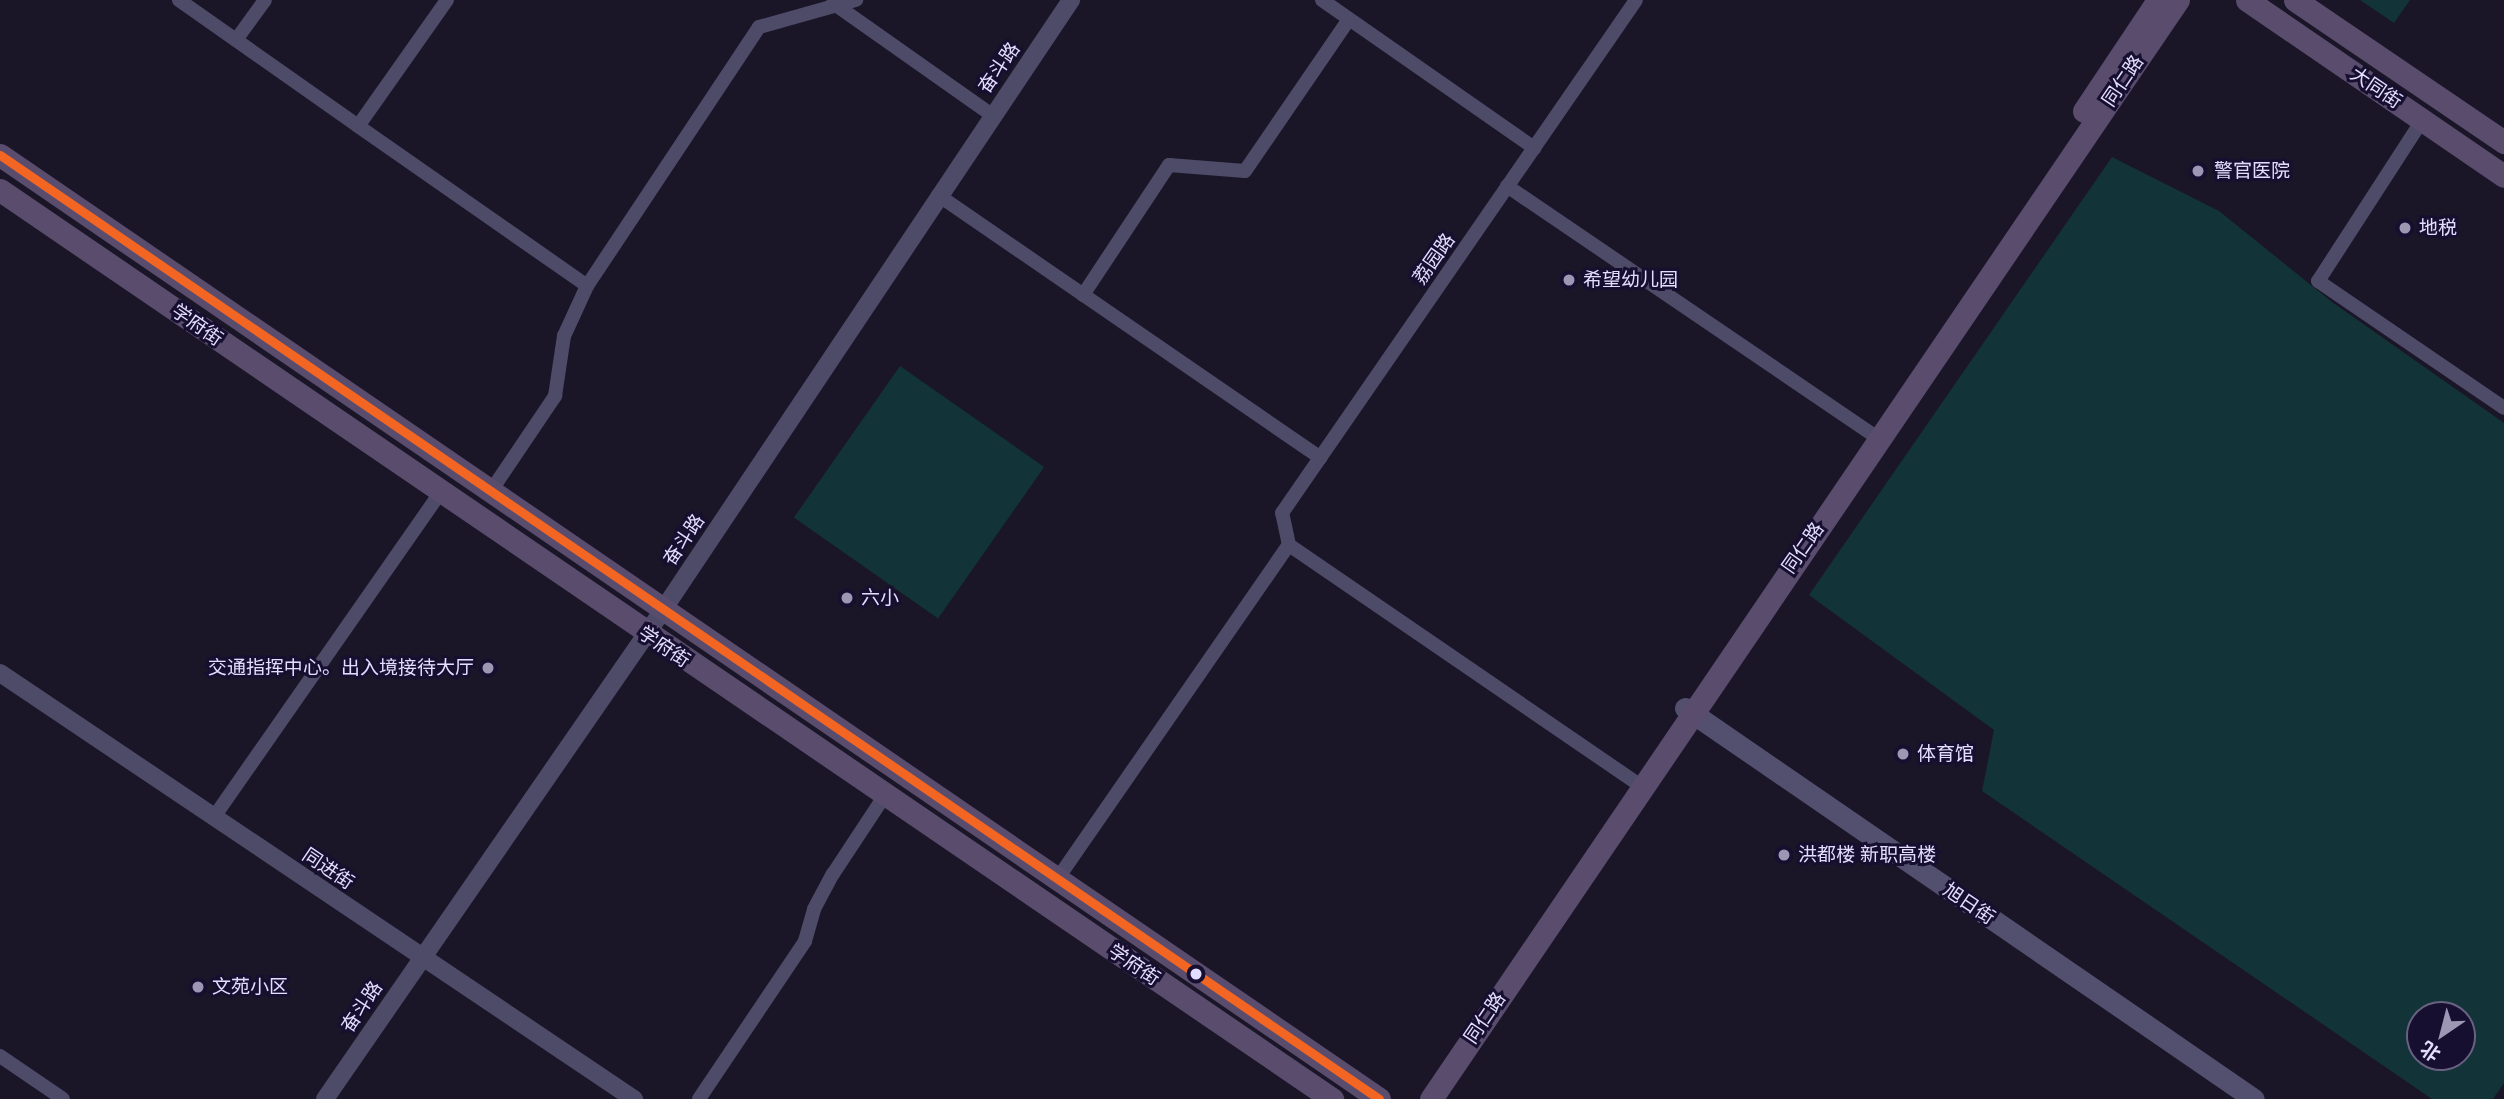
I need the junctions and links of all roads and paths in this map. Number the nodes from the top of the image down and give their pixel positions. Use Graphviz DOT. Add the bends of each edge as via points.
graph roads {
  1 [pos="179,0"];
  2 [pos="265,0"];
  3 [pos="447,0"];
  4 [pos="856,0"];
  5 [pos="1071,0"];
  6 [pos="1322,0"];
  7 [pos="1636,0"];
  8 [pos="2158,0"];
  9 [pos="2178,0"];
  10 [pos="2247,0"];
  11 [pos="2295,0"];
  12 [pos="833,3"];
  13 [pos="1349,19"];
  14 [pos="236,40"];
  15 [pos="992,115"];
  16 [pos="2423,120"];
  17 [pos="358,126"];
  18 [pos="2504,142"];
  19 [pos="1534,148"];
  20 [pos="0,155"];
  21 [pos="2504,176"];
  22 [pos="1507,186"];
  23 [pos="0,190"];
  24 [pos="938,195"];
  25 [pos="587,286"];
  26 [pos="1083,295"];
  27 [pos="2504,408"];
  28 [pos="1874,436"];
  29 [pos="1320,458"];
  30 [pos="491,491"];
  31 [pos="440,493"];
  32 [pos="1289,545"];
  33 [pos="663,610"];
  34 [pos="645,634"];
  35 [pos="0,673"];
  36 [pos="1688,710"];
  37 [pos="1637,783"];
  38 [pos="885,795"];
  39 [pos="214,817"];
  40 [pos="1058,878"];
  41 [pos="421,957"];
  42 [pos="0,1056"];
  43 [pos="63,1099"];
  44 [pos="326,1099"];
  45 [pos="634,1099"];
  46 [pos="699,1099"];
  47 [pos="1332,1099"];
  48 [pos="1379,1099"];
  49 [pos="1418,1099"];
  50 [pos="1431,1099"];
  51 [pos="2254,1099"];
  1 -- 14 [label="street"];
  2 -- 14 [label="street"];
  3 -- 17 [label="street"];
  4 -- 12 [label="street"];
  5 -- 15 [label="street, 奋斗路"];
  6 -- 13 [label="street"];
  7 -- 19 [label="street, 荔园路"];
  8 -- 28 [label="main road, 同仁路"];
  9 -- 28 [label="main road, 同仁路"];
  10 -- 16 [label="main road, 大同街"];
  11 -- 18 [label="main road, 大同街"];
  12 -- 15 [label="street"];
  12 -- 25 [label="street" via="759,27"];
  13 -- 19 [label="street"];
  13 -- 26 [label="street" via="1245,172 1169,165"];
  14 -- 17 [label="street"];
  15 -- 24 [label="street, 奋斗路"];
  16 -- 21 [label="main road, 大同街"];
  16 -- 27 [label="street" via="2318,281"];
  17 -- 25 [label="street"];
  19 -- 22 [label="street, 荔园路"];
  20 -- 30 [label="main road, 学府街"];
  22 -- 28 [label="street"];
  22 -- 29 [label="street, 荔园路"];
  23 -- 31 [label="main road, 学府街"];
  24 -- 26 [label="street"];
  24 -- 33 [label="street, 奋斗路"];
  25 -- 30 [label="street" via="564,336 555,396"];
  26 -- 29 [label="street"];
  28 -- 36 [label="main road, 同仁路"];
  29 -- 32 [label="street, 荔园路" via="1282,513"];
  30 -- 33 [label="main road, 学府街"];
  31 -- 34 [label="main road, 学府街"];
  31 -- 39 [label="street"];
  32 -- 37 [label="street"];
  32 -- 40 [label="street"];
  33 -- 34 [label="street, 奋斗路"];
  33 -- 40 [label="main road, 学府街"];
  34 -- 38 [label="main road, 学府街"];
  34 -- 41 [label="street, 奋斗路"];
  35 -- 39 [label="street, 同进街"];
  36 -- 37 [label="main road, 同仁路"];
  36 -- 51 [label="main road, 旭日街"];
  37 -- 49 [label="main road, 同仁路"];
  37 -- 50 [label="main road, 同仁路"];
  38 -- 46 [label="street" via="827,886 805,941"];
  38 -- 47 [label="main road, 学府街"];
  39 -- 41 [label="street, 同进街"];
  40 -- 48 [label="main road, 学府街"];
  41 -- 44 [label="street, 奋斗路"];
  41 -- 45 [label="street, 同进街"];
  42 -- 43 [label="street"];
}
